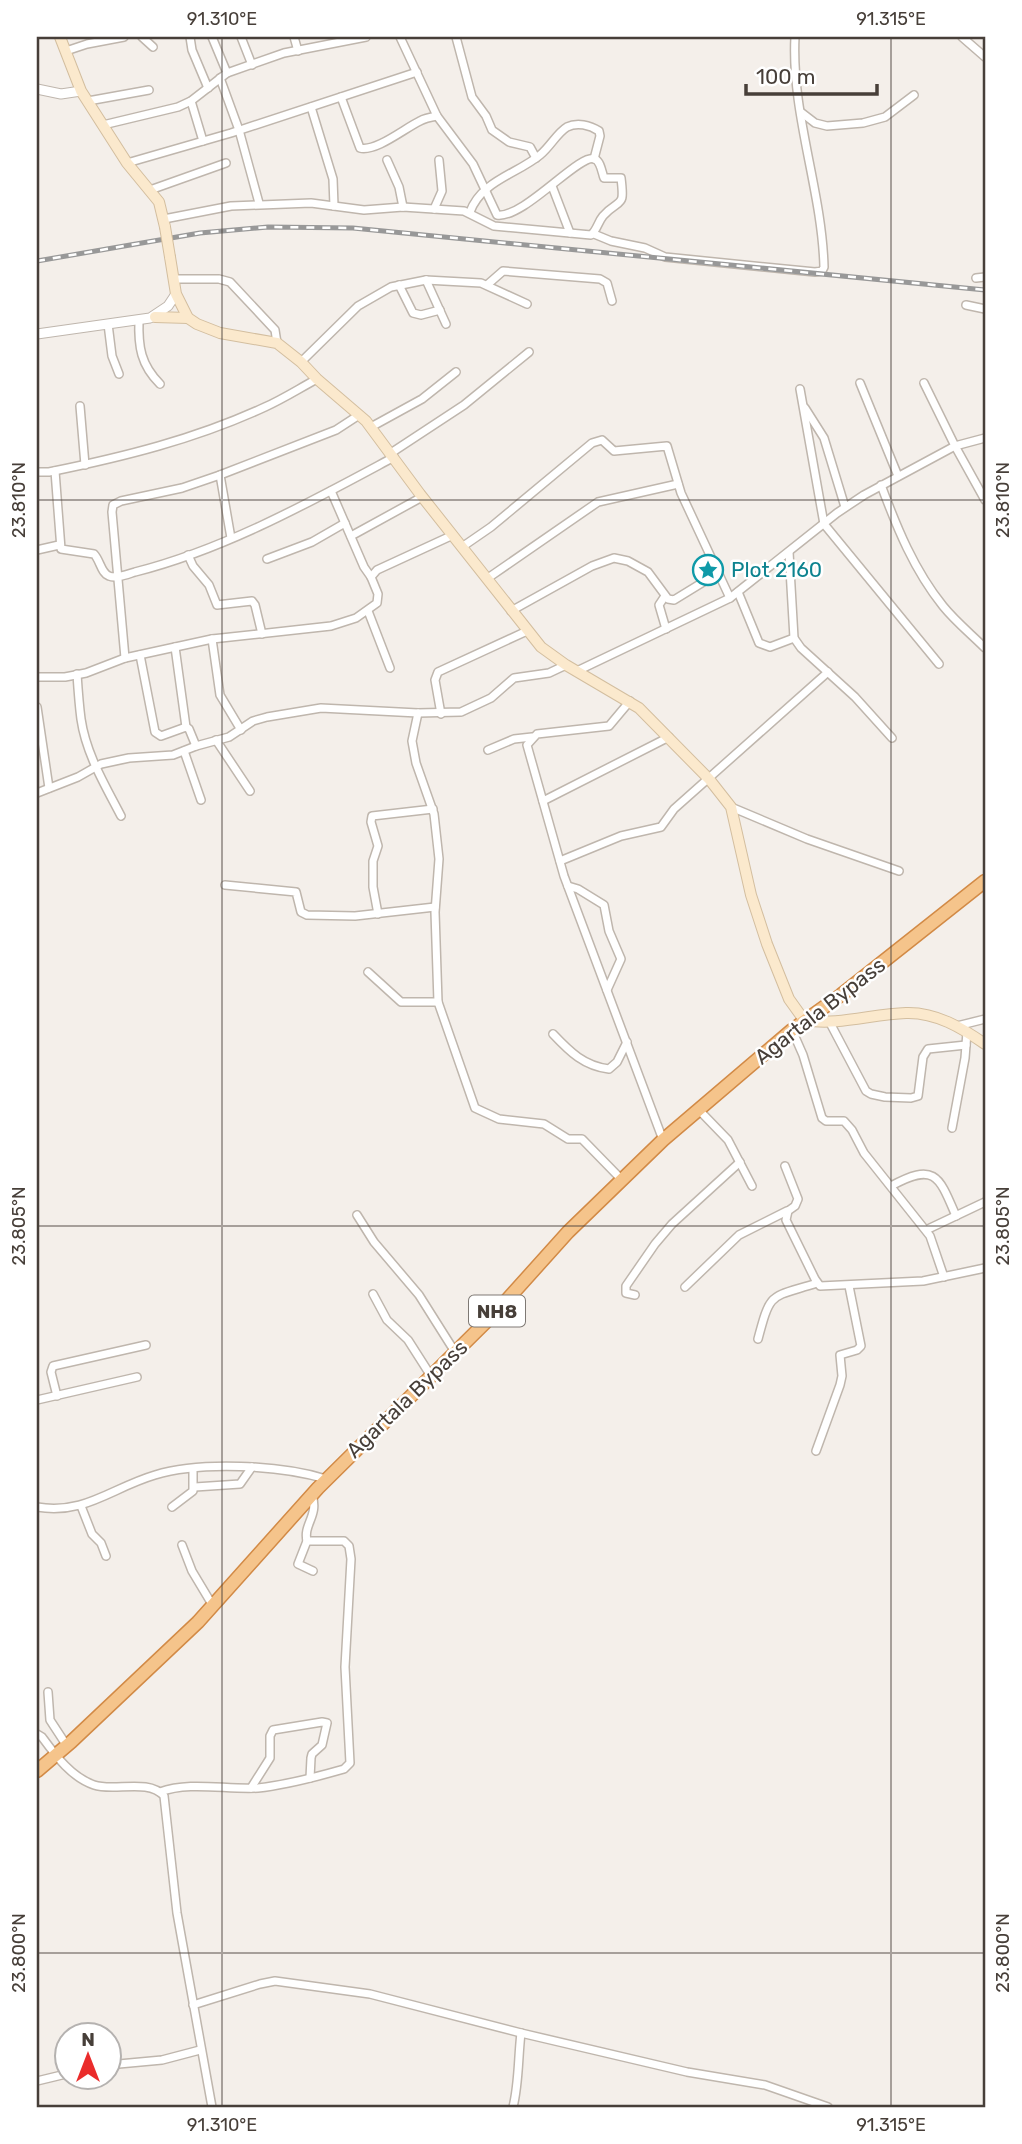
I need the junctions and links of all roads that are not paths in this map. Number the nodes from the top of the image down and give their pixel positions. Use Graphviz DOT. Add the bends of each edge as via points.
graph roads {
  1 [pos="60,37"];
  2 [pos="124,37"];
  3 [pos="142,37"];
  4 [pos="190,37"];
  5 [pos="212,37"];
  6 [pos="241,37"];
  7 [pos="294,37"];
  8 [pos="366,37"];
  9 [pos="400,37"];
  10 [pos="456,37"];
  11 [pos="795,37"];
  12 [pos="962,37"];
  13 [pos="341,39"];
  14 [pos="153,47"];
  15 [pos="66,51"];
  16 [pos="298,51"];
  17 [pos="985,57"];
  18 [pos="252,65"];
  19 [pos="417,72"];
  20 [pos="224,76"];
  21 [pos="208,88"];
  22 [pos="37,89"];
  23 [pos="149,90"];
  24 [pos="81,91"];
  25 [pos="914,95"];
  26 [pos="341,97"];
  27 [pos="88,101"];
  28 [pos="191,101"];
  29 [pos="311,107"];
  30 [pos="801,113"];
  31 [pos="437,116"];
  32 [pos="103,125"];
  33 [pos="239,130"];
  34 [pos="203,141"];
  35 [pos="536,158"];
  36 [pos="594,159"];
  37 [pos="387,160"];
  38 [pos="439,160"];
  39 [pos="127,163"];
  40 [pos="226,163"];
  41 [pos="552,186"];
  42 [pos="486,188"];
  43 [pos="150,190"];
  44 [pos="259,203"];
  45 [pos="334,206"];
  46 [pos="403,207"];
  47 [pos="434,209"];
  48 [pos="470,212"];
  49 [pos="165,223"];
  50 [pos="570,233"];
  51 [pos="594,234"];
  52 [pos="976,278"];
  53 [pos="985,278"];
  54 [pos="174,279"];
  55 [pos="426,280"];
  56 [pos="399,285"];
  57 [pos="487,285"];
  58 [pos="176,294"];
  59 [pos="612,301"];
  60 [pos="527,304"];
  61 [pos="966,305"];
  62 [pos="985,309"];
  63 [pos="440,310"];
  64 [pos="155,317"];
  65 [pos="188,318"];
  66 [pos="139,320"];
  67 [pos="108,324"];
  68 [pos="446,324"];
  69 [pos="37,334"];
  70 [pos="276,343"];
  71 [pos="529,352"];
  72 [pos="301,362"];
  73 [pos="456,372"];
  74 [pos="119,374"];
  75 [pos="317,379"];
  76 [pos="860,383"];
  77 [pos="924,383"];
  78 [pos="160,384"];
  79 [pos="800,388"];
  80 [pos="803,404"];
  81 [pos="80,406"];
  82 [pos="359,415"];
  83 [pos="371,427"];
  84 [pos="985,438"];
  85 [pos="955,446"];
  86 [pos="392,455"];
  87 [pos="85,465"];
  88 [pos="55,471"];
  89 [pos="37,472"];
  90 [pos="220,475"];
  91 [pos="898,476"];
  92 [pos="678,484"];
  93 [pos="881,485"];
  94 [pos="331,491"];
  95 [pos="422,497"];
  96 [pos="985,500"];
  97 [pos="845,507"];
  98 [pos="345,523"];
  99 [pos="824,524"];
  100 [pos="453,535"];
  101 [pos="351,536"];
  102 [pos="230,538"];
  103 [pos="59,545"];
  104 [pos="462,547"];
  105 [pos="37,550"];
  106 [pos="789,552"];
  107 [pos="188,555"];
  108 [pos="267,559"];
  109 [pos="718,573"];
  110 [pos="118,576"];
  111 [pos="371,577"];
  112 [pos="488,578"];
  113 [pos="738,592"];
  114 [pos="665,596"];
  115 [pos="730,598"];
  116 [pos="368,611"];
  117 [pos="511,611"];
  118 [pos="666,629"];
  119 [pos="527,631"];
  120 [pos="262,634"];
  121 [pos="794,638"];
  122 [pos="212,639"];
  123 [pos="175,647"];
  124 [pos="985,648"];
  125 [pos="140,655"];
  126 [pos="125,658"];
  127 [pos="939,664"];
  128 [pos="566,665"];
  129 [pos="390,668"];
  130 [pos="577,671"];
  131 [pos="828,672"];
  132 [pos="77,674"];
  133 [pos="37,677"];
  134 [pos="629,701"];
  135 [pos="37,707"];
  136 [pos="418,713"];
  137 [pos="441,714"];
  138 [pos="186,727"];
  139 [pos="241,730"];
  140 [pos="532,737"];
  141 [pos="669,737"];
  142 [pos="892,738"];
  143 [pos="216,740"];
  144 [pos="196,746"];
  145 [pos="488,750"];
  146 [pos="184,751"];
  147 [pos="95,766"];
  148 [pos="709,779"];
  149 [pos="49,788"];
  150 [pos="250,791"];
  151 [pos="37,793"];
  152 [pos="201,800"];
  153 [pos="542,800"];
  154 [pos="731,807"];
  155 [pos="433,809"];
  156 [pos="121,816"];
  157 [pos="560,861"];
  158 [pos="899,871"];
  159 [pos="985,881"];
  160 [pos="225,885"];
  161 [pos="568,886"];
  162 [pos="435,907"];
  163 [pos="378,914"];
  164 [pos="368,972"];
  165 [pos="607,990"];
  166 [pos="438,1002"];
  167 [pos="985,1019"];
  168 [pos="804,1020"];
  169 [pos="829,1021"];
  170 [pos="957,1026"];
  171 [pos="792,1030"];
  172 [pos="967,1031"];
  173 [pos="553,1034"];
  174 [pos="627,1042"];
  175 [pos="985,1044"];
  176 [pos="966,1045"];
  177 [pos="699,1110"];
  178 [pos="952,1128"];
  179 [pos="663,1140"];
  180 [pos="740,1162"];
  181 [pos="785,1167"];
  182 [pos="622,1180"];
  183 [pos="752,1186"];
  184 [pos="891,1186"];
  185 [pos="985,1202"];
  186 [pos="788,1211"];
  187 [pos="357,1215"];
  188 [pos="956,1216"];
  189 [pos="926,1230"];
  190 [pos="985,1268"];
  191 [pos="944,1277"];
  192 [pos="817,1283"];
  193 [pos="849,1286"];
  194 [pos="685,1287"];
  195 [pos="373,1294"];
  196 [pos="635,1295"];
  197 [pos="758,1339"];
  198 [pos="146,1345"];
  199 [pos="455,1352"];
  200 [pos="431,1376"];
  201 [pos="137,1377"];
  202 [pos="57,1396"];
  203 [pos="37,1400"];
  204 [pos="816,1451"];
  205 [pos="252,1468"];
  206 [pos="193,1469"];
  207 [pos="326,1479"];
  208 [pos="195,1487"];
  209 [pos="312,1495"];
  210 [pos="81,1506"];
  211 [pos="37,1507"];
  212 [pos="172,1507"];
  213 [pos="307,1541"];
  214 [pos="182,1545"];
  215 [pos="106,1556"];
  216 [pos="313,1571"];
  217 [pos="214,1606"];
  218 [pos="48,1692"];
  219 [pos="37,1734"];
  220 [pos="67,1746"];
  221 [pos="56,1756"];
  222 [pos="37,1771"];
  223 [pos="310,1778"];
  224 [pos="251,1788"];
  225 [pos="160,1792"];
  226 [pos="193,2005"];
  227 [pos="521,2033"];
  228 [pos="200,2050"];
  229 [pos="122,2064"];
  230 [pos="212,2107"];
  231 [pos="513,2107"];
  232 [pos="828,2107"];
  1 -- 15 [label="main road"];
  2 -- 15 [label="street"];
  3 -- 14 [label="street"];
  4 -- 21 [label="street"];
  5 -- 20 [label="street"];
  6 -- 18 [label="street"];
  7 -- 16 [label="street"];
  8 -- 13 [label="street"];
  9 -- 19 [label="street"];
  10 -- 35 [label="street" via="472,97 492,130 509,142 530,147"];
  11 -- 30 [label="street"];
  12 -- 17 [label="street"];
  13 -- 16 [label="street"];
  15 -- 24 [label="main road"];
  16 -- 18 [label="street"];
  18 -- 20 [label="street"];
  19 -- 26 [label="street"];
  19 -- 31 [label="street"];
  20 -- 21 [label="street"];
  20 -- 33 [label="street"];
  21 -- 28 [label="street"];
  22 -- 24 [label="street" via="61,94"];
  23 -- 27 [label="street"];
  24 -- 27 [label="main road"];
  25 -- 30 [label="street" via="885,117 863,123 827,127"];
  26 -- 29 [label="street"];
  26 -- 31 [label="street" via="364,149"];
  27 -- 32 [label="main road"];
  28 -- 32 [label="street"];
  28 -- 34 [label="street"];
  29 -- 33 [label="street"];
  29 -- 45 [label="street" via="333,179"];
  30 -- 51 [label="street" via="823,238 822,271 665,257"];
  31 -- 42 [label="street"];
  32 -- 39 [label="main road"];
  33 -- 34 [label="street"];
  33 -- 44 [label="street"];
  34 -- 39 [label="street"];
  35 -- 36 [label="street" via="566,128 584,125 600,136"];
  35 -- 42 [label="street"];
  36 -- 41 [label="street" via="585,159"];
  36 -- 51 [label="street" via="604,178 621,178 623,197 603,216"];
  37 -- 46 [label="street"];
  38 -- 47 [label="street" via="442,191"];
  39 -- 43 [label="main road"];
  40 -- 43 [label="street"];
  41 -- 42 [label="street" via="502,216 497,215"];
  41 -- 50 [label="street"];
  42 -- 48 [label="street"];
  43 -- 49 [label="main road"];
  44 -- 45 [label="street"];
  44 -- 49 [label="street" via="224,206"];
  45 -- 46 [label="street"];
  46 -- 47 [label="street"];
  47 -- 48 [label="street"];
  48 -- 50 [label="street" via="494,226"];
  49 -- 54 [label="main road, bridge"];
  50 -- 51 [label="street"];
  52 -- 53 [label="street"];
  54 -- 58 [label="main road"];
  54 -- 70 [label="street" via="225,280 272,327"];
  55 -- 56 [label="street"];
  55 -- 57 [label="street"];
  55 -- 63 [label="street"];
  56 -- 63 [label="street" via="413,313 421,316"];
  56 -- 72 [label="street" via="362,302"];
  57 -- 59 [label="street" via="503,271 600,279 607,283"];
  57 -- 60 [label="street"];
  58 -- 64 [label="street"];
  58 -- 65 [label="main road"];
  61 -- 62 [label="street"];
  63 -- 68 [label="street"];
  64 -- 65 [label="main road"];
  64 -- 66 [label="street"];
  65 -- 70 [label="main road" via="220,333"];
  66 -- 67 [label="street"];
  66 -- 78 [label="street" via="145,368"];
  67 -- 69 [label="street"];
  67 -- 74 [label="street"];
  70 -- 72 [label="main road"];
  71 -- 86 [label="street"];
  72 -- 75 [label="main road"];
  73 -- 83 [label="street" via="422,399"];
  75 -- 82 [label="main road"];
  75 -- 87 [label="street" via="266,407 194,435"];
  76 -- 91 [label="street"];
  77 -- 85 [label="street"];
  79 -- 80 [label="street"];
  80 -- 97 [label="street" via="824,438"];
  80 -- 99 [label="street"];
  81 -- 87 [label="street"];
  82 -- 83 [label="main road"];
  82 -- 90 [label="street" via="336,430"];
  83 -- 86 [label="main road"];
  84 -- 85 [label="street"];
  85 -- 91 [label="street"];
  85 -- 96 [label="street"];
  86 -- 94 [label="street"];
  86 -- 95 [label="main road"];
  87 -- 88 [label="street"];
  88 -- 89 [label="street"];
  88 -- 103 [label="street"];
  90 -- 102 [label="street"];
  90 -- 110 [label="street" via="113,505"];
  91 -- 93 [label="street"];
  92 -- 104 [label="street" via="667,446 614,451 598,440"];
  92 -- 109 [label="street"];
  92 -- 112 [label="street" via="598,502"];
  93 -- 97 [label="street"];
  93 -- 124 [label="street" via="900,536 927,583"];
  94 -- 98 [label="street"];
  94 -- 102 [label="street"];
  95 -- 100 [label="main road"];
  95 -- 101 [label="street"];
  97 -- 99 [label="street"];
  98 -- 101 [label="street"];
  98 -- 108 [label="street"];
  99 -- 106 [label="street"];
  99 -- 127 [label="street"];
  100 -- 104 [label="main road"];
  100 -- 111 [label="street"];
  101 -- 111 [label="street"];
  102 -- 107 [label="street"];
  103 -- 105 [label="street"];
  103 -- 110 [label="street" via="64,551 94,554 105,573"];
  104 -- 112 [label="main road"];
  106 -- 113 [label="street"];
  106 -- 121 [label="street"];
  107 -- 110 [label="street"];
  107 -- 120 [label="street" via="217,605 251,601 255,605"];
  109 -- 114 [label="street" via="674,600"];
  109 -- 115 [label="street"];
  110 -- 126 [label="street"];
  111 -- 116 [label="street" via="378,598"];
  112 -- 117 [label="main road"];
  113 -- 115 [label="street"];
  113 -- 121 [label="street" via="758,643 770,647"];
  114 -- 117 [label="street" via="648,572 614,558"];
  114 -- 118 [label="street" via="659,605"];
  115 -- 118 [label="street"];
  116 -- 120 [label="street" via="331,626"];
  116 -- 129 [label="street"];
  117 -- 119 [label="main road"];
  118 -- 130 [label="street"];
  119 -- 128 [label="main road"];
  119 -- 137 [label="street" via="438,672 435,680"];
  120 -- 122 [label="street"];
  121 -- 131 [label="street"];
  122 -- 123 [label="street"];
  122 -- 139 [label="street" via="220,695"];
  123 -- 125 [label="street"];
  123 -- 138 [label="street"];
  125 -- 126 [label="street"];
  125 -- 138 [label="street" via="155,732 161,736"];
  126 -- 132 [label="street"];
  128 -- 130 [label="main road"];
  128 -- 137 [label="street" via="549,673 514,678 467,711"];
  130 -- 134 [label="main road"];
  131 -- 142 [label="street"];
  131 -- 148 [label="street"];
  132 -- 133 [label="street"];
  132 -- 147 [label="street" via="81,719"];
  134 -- 140 [label="street" via="609,726"];
  134 -- 141 [label="main road"];
  135 -- 149 [label="street"];
  136 -- 137 [label="street"];
  136 -- 139 [label="street" via="321,708 261,718"];
  136 -- 155 [label="street" via="412,741"];
  138 -- 144 [label="street"];
  139 -- 143 [label="street"];
  140 -- 145 [label="street"];
  140 -- 153 [label="street" via="527,749"];
  141 -- 148 [label="main road"];
  141 -- 153 [label="street"];
  143 -- 144 [label="street"];
  143 -- 150 [label="street"];
  144 -- 146 [label="street"];
  146 -- 147 [label="street"];
  146 -- 152 [label="street"];
  147 -- 149 [label="street"];
  147 -- 156 [label="street"];
  148 -- 154 [label="main road"];
  148 -- 157 [label="street" via="674,808 661,827 621,836"];
  149 -- 151 [label="street"];
  153 -- 157 [label="street"];
  154 -- 158 [label="street"];
  154 -- 168 [label="main road" via="767,944 789,999"];
  155 -- 162 [label="street" via="439,865"];
  155 -- 163 [label="street" via="372,816 378,846 373,887"];
  157 -- 161 [label="street"];
  159 -- 168 [label="highway, Agartala Bypass / NH8"];
  160 -- 163 [label="street" via="296,892 304,915"];
  161 -- 165 [label="street"];
  161 -- 165 [label="street" via="604,905 621,960"];
  162 -- 163 [label="street"];
  162 -- 166 [label="street"];
  164 -- 166 [label="street" via="401,1002"];
  165 -- 174 [label="street"];
  166 -- 182 [label="street" via="475,1108 499,1119 544,1124 568,1139 582,1139"];
  167 -- 170 [label="street"];
  168 -- 169 [label="main road"];
  168 -- 171 [label="highway, Agartala Bypass / NH8"];
  169 -- 170 [label="main road" via="907,1013"];
  169 -- 176 [label="street" via="861,1085 878,1096 915,1098 920,1092 924,1053"];
  170 -- 172 [label="main road"];
  171 -- 177 [label="highway, Agartala Bypass / NH8"];
  171 -- 184 [label="street" via="822,1118 844,1121"];
  172 -- 175 [label="main road"];
  172 -- 176 [label="street"];
  173 -- 174 [label="street" via="578,1059 610,1069"];
  174 -- 179 [label="street"];
  176 -- 178 [label="street"];
  177 -- 179 [label="highway, Agartala Bypass / NH8"];
  177 -- 180 [label="street" via="729,1140"];
  179 -- 182 [label="highway, Agartala Bypass / NH8"];
  180 -- 183 [label="street"];
  180 -- 196 [label="street" via="655,1244 626,1286 625,1293"];
  181 -- 186 [label="street" via="798,1199"];
  182 -- 199 [label="highway, Agartala Bypass / NH8"];
  184 -- 188 [label="street" via="913,1176 935,1177"];
  184 -- 189 [label="street"];
  185 -- 188 [label="street"];
  186 -- 192 [label="street" via="786,1220"];
  186 -- 194 [label="street" via="739,1235"];
  187 -- 199 [label="street" via="419,1295"];
  188 -- 189 [label="street"];
  189 -- 191 [label="street"];
  190 -- 191 [label="street"];
  191 -- 193 [label="street"];
  192 -- 193 [label="street"];
  192 -- 197 [label="street" via="774,1297"];
  193 -- 204 [label="street" via="861,1346 840,1355 840,1385"];
  195 -- 200 [label="street" via="387,1320 408,1340"];
  198 -- 202 [label="street" via="53,1366"];
  199 -- 200 [label="highway, Agartala Bypass / NH8"];
  200 -- 207 [label="highway, Agartala Bypass / NH8"];
  201 -- 202 [label="street"];
  202 -- 203 [label="street"];
  205 -- 206 [label="street"];
  205 -- 207 [label="street" via="297,1471"];
  205 -- 208 [label="street" via="240,1484"];
  206 -- 208 [label="street"];
  206 -- 210 [label="street" via="157,1474"];
  207 -- 209 [label="highway, Agartala Bypass / NH8"];
  208 -- 212 [label="street"];
  209 -- 213 [label="street" via="315,1507"];
  209 -- 217 [label="highway, Agartala Bypass / NH8"];
  210 -- 211 [label="street" via="62,1510"];
  210 -- 215 [label="street"];
  213 -- 216 [label="street" via="298,1564"];
  213 -- 223 [label="street" via="348,1542 351,1577 345,1667 350,1763 344,1769"];
  214 -- 217 [label="street"];
  217 -- 220 [label="highway, Agartala Bypass / NH8"];
  218 -- 220 [label="street" via="48,1716"];
  219 -- 221 [label="street"];
  220 -- 221 [label="highway, Agartala Bypass / NH8"];
  221 -- 222 [label="highway, Agartala Bypass / NH8"];
  221 -- 225 [label="street" via="95,1786"];
  223 -- 224 [label="street"];
  223 -- 224 [label="street" via="311,1758 322,1745 327,1723 273,1730 270,1758"];
  224 -- 225 [label="street"];
  225 -- 226 [label="street" via="167,1810 177,1913"];
  226 -- 227 [label="street" via="260,1984 292,1982 370,1994"];
  226 -- 228 [label="street"];
  227 -- 231 [label="street"];
  227 -- 232 [label="street" via="687,2072 765,2085"];
  228 -- 229 [label="street"];
  228 -- 230 [label="street"];
}
